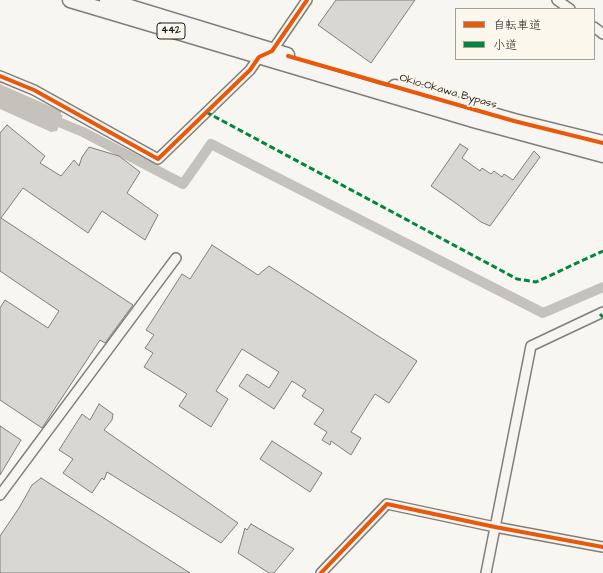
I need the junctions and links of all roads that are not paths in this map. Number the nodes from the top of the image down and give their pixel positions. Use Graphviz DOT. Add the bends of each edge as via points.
graph roads {
  1 [pos="70,0"];
  2 [pos="107,0"];
  3 [pos="307,0"];
  4 [pos="557,0"];
  5 [pos="569,8"];
  6 [pos="595,28"];
  7 [pos="603,34"];
  8 [pos="275,57"];
  9 [pos="0,76"];
  10 [pos="603,143"];
  11 [pos="603,155"];
  12 [pos="176,258"];
  13 [pos="603,312"];
  14 [pos="0,495"];
  15 [pos="496,527"];
  16 [pos="603,547"];
  17 [pos="321,573"];
  18 [pos="486,573"];
  1 -- 8 [label="highway, Okio-Okawa Bypass / 442"];
  2 -- 8 [label="highway, Okio-Okawa Bypass / 442"];
  3 -- 8 [label="street"];
  4 -- 5 [label="street"];
  6 -- 7 [label="street"];
  8 -- 9 [label="street" via="250,70 158,159 34,90"];
  8 -- 10 [label="highway, Okio-Okawa Bypass / 442"];
  8 -- 11 [label="highway, Okio-Okawa Bypass / 442" via="477,121"];
  12 -- 14 [label="street"];
  13 -- 15 [label="street" via="531,346"];
  15 -- 16 [label="street"];
  15 -- 17 [label="street" via="387,504"];
  15 -- 18 [label="street"];
}
